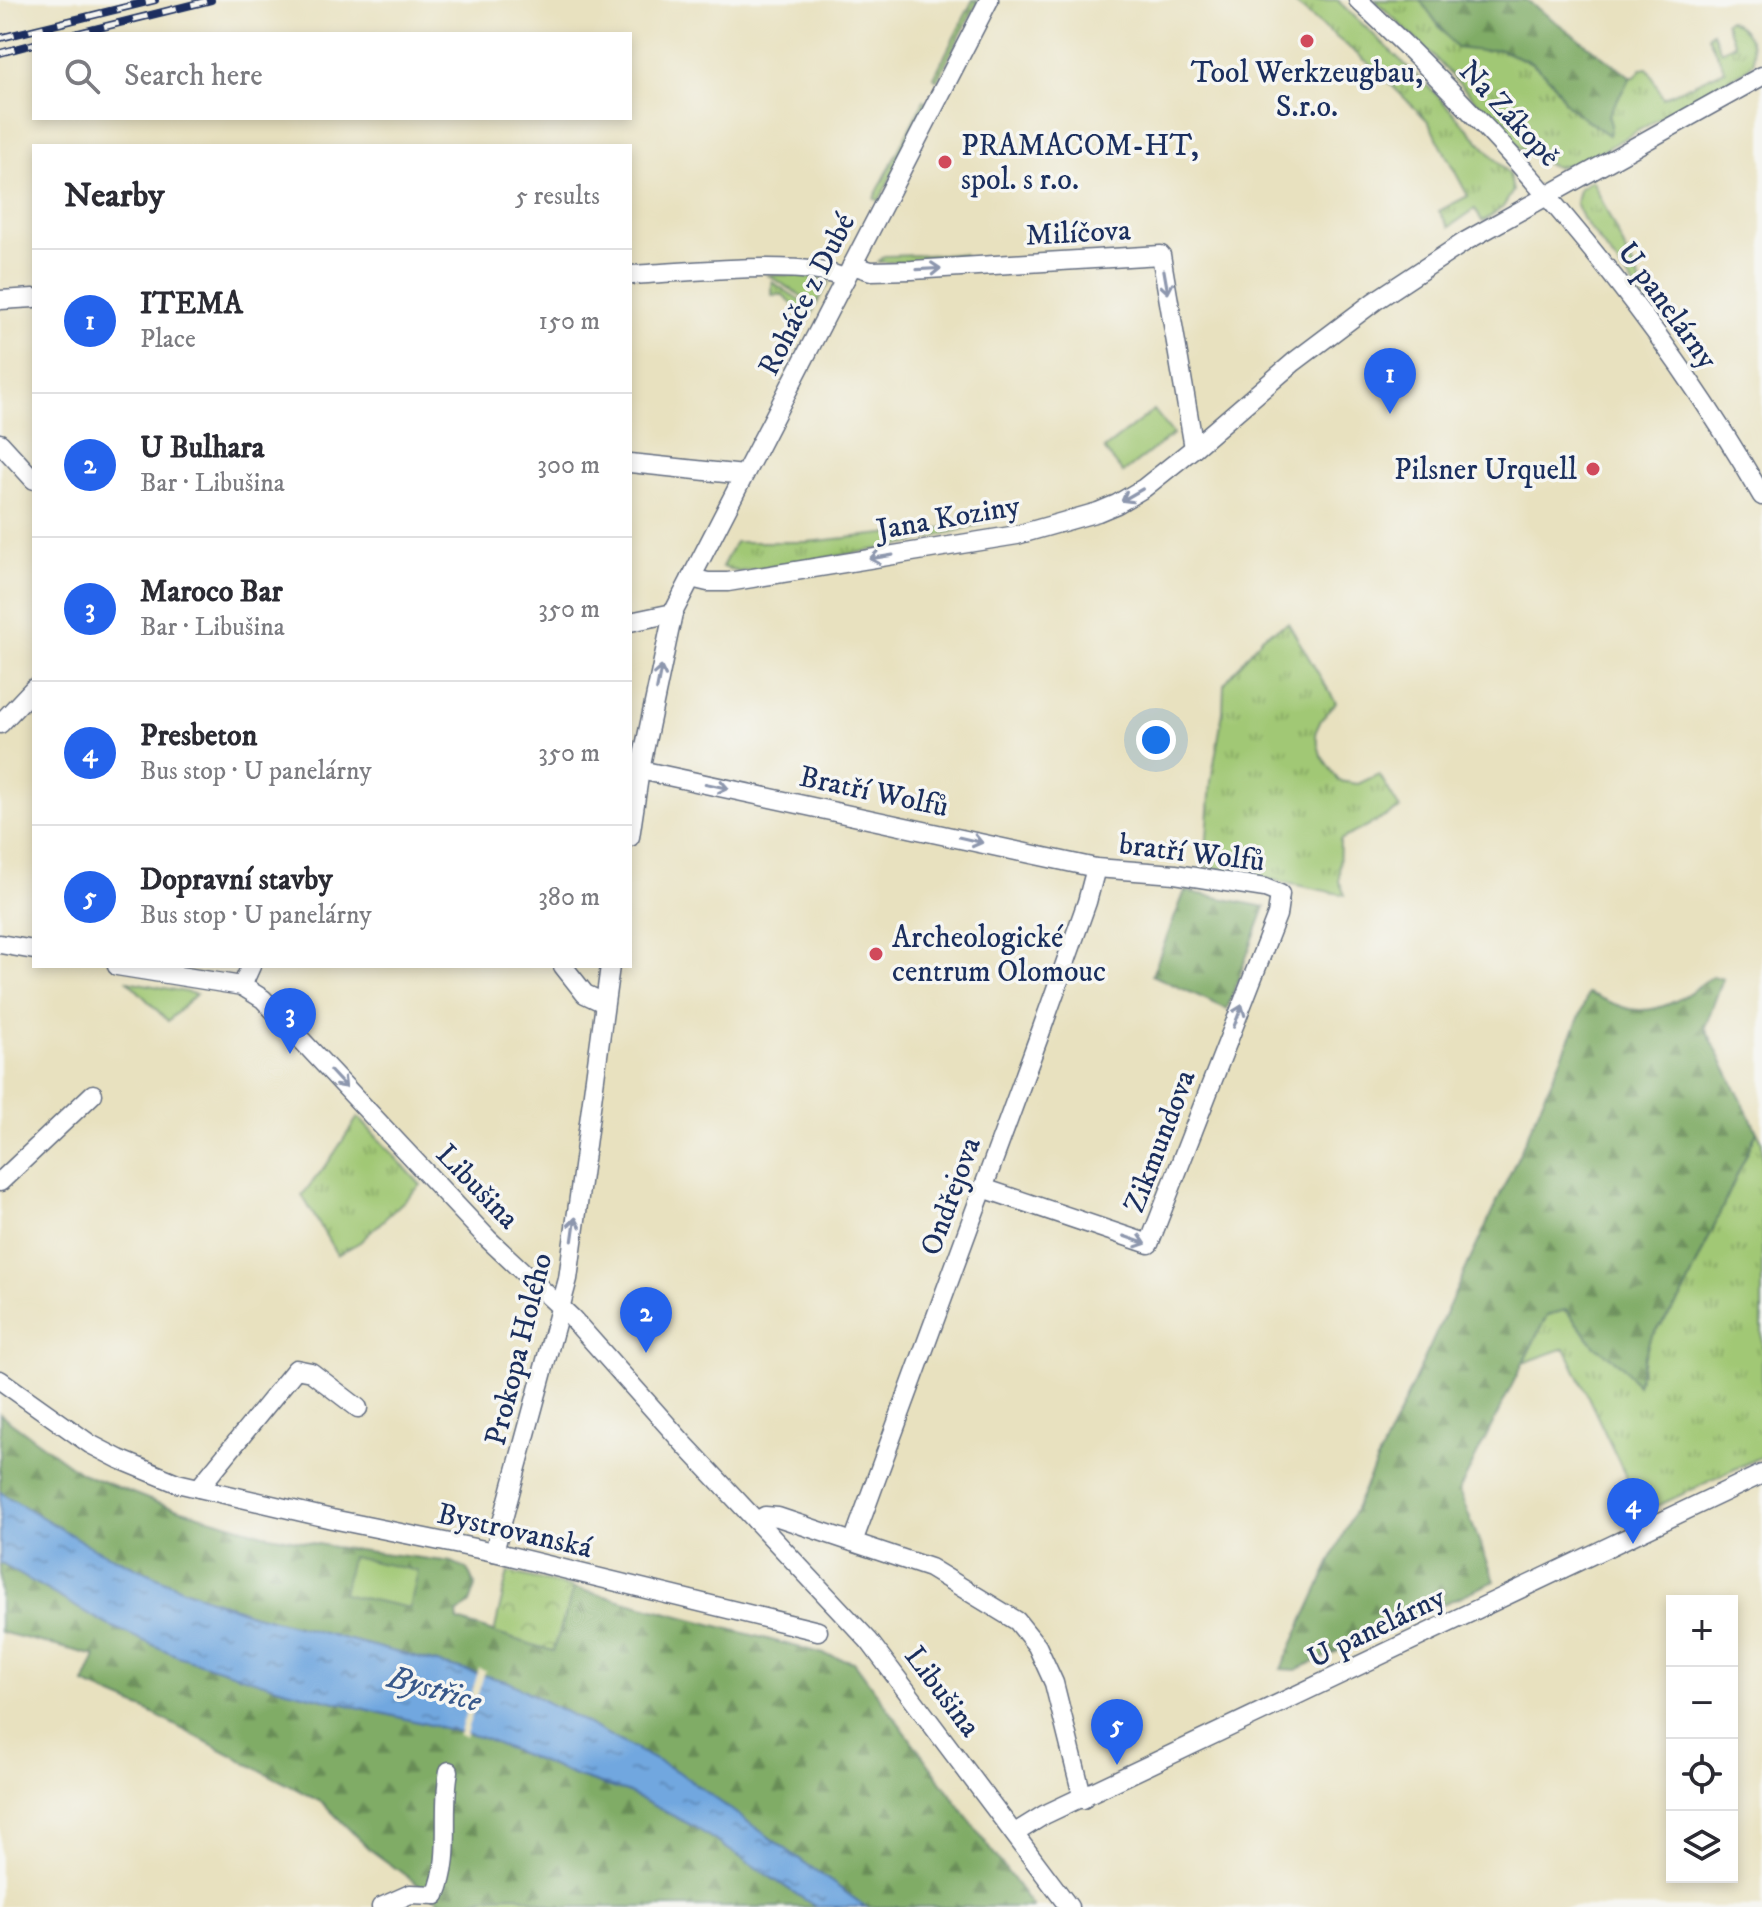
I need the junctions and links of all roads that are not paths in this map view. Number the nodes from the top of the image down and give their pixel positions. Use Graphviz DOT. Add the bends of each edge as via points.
graph roads {
  1 [pos="989,0"];
  2 [pos="1358,0"];
  3 [pos="1762,76"];
  4 [pos="1546,194"];
  5 [pos="849,272"];
  6 [pos="632,275"];
  7 [pos="32,298"];
  8 [pos="0,300"];
  9 [pos="0,443"];
  10 [pos="1194,448"];
  11 [pos="632,463"];
  12 [pos="744,475"];
  13 [pos="32,478"];
  14 [pos="1762,496"];
  15 [pos="691,578"];
  16 [pos="673,613"];
  17 [pos="632,622"];
  18 [pos="32,690"];
  19 [pos="0,724"];
  20 [pos="640,770"];
  21 [pos="632,824"];
  22 [pos="1096,868"];
  23 [pos="1280,894"];
  24 [pos="0,944"];
  25 [pos="32,950"];
  26 [pos="130,968"];
  27 [pos="250,968"];
  28 [pos="565,968"];
  29 [pos="610,968"];
  30 [pos="242,986"];
  31 [pos="604,1003"];
  32 [pos="93,1094"];
  33 [pos="0,1182"];
  34 [pos="983,1188"];
  35 [pos="560,1305"];
  36 [pos="0,1380"];
  37 [pos="358,1408"];
  38 [pos="1762,1474"];
  39 [pos="199,1488"];
  40 [pos="756,1521"];
  41 [pos="853,1542"];
  42 [pos="494,1552"];
  43 [pos="818,1631"];
  44 [pos="449,1771"];
  45 [pos="1083,1799"];
  46 [pos="1015,1833"];
  47 [pos="440,1901"];
  48 [pos="381,1907"];
  49 [pos="1069,1907"];
  1 -- 5 [label="street, Roháče z Dubé"];
  2 -- 4 [label="street, Na Zákopě" via="1469,108"];
  3 -- 4 [label="street, Na Zákopě"];
  4 -- 10 [label="street, Jana Koziny" via="1375,301"];
  4 -- 14 [label="street, U panelárny" via="1643,314"];
  5 -- 6 [label="street" via="794,268"];
  5 -- 10 [label="street, Milíčova, one-way" via="1161,255"];
  5 -- 12 [label="street, Roháče z Dubé"];
  7 -- 8 [label="street"];
  9 -- 13 [label="street"];
  10 -- 15 [label="street, Jana Koziny, one-way" via="1117,504 1040,530 728,582"];
  11 -- 12 [label="street"];
  12 -- 15 [label="street, Roháče z Dubé"];
  15 -- 16 [label="street, Roháče z Dubé"];
  16 -- 17 [label="street"];
  20 -- 16 [label="street, one-way"];
  18 -- 19 [label="street"];
  20 -- 21 [label="street"];
  20 -- 22 [label="street, Bratří Wolfů, one-way"];
  22 -- 23 [label="street, bratří Wolfů" via="1175,874"];
  22 -- 34 [label="street, Ondřejova"];
  34 -- 23 [label="street, Zikmundova, one-way" via="1149,1244 1277,915"];
  24 -- 25 [label="street"];
  26 -- 30 [label="street, Libušina"];
  27 -- 30 [label="street"];
  28 -- 31 [label="street" via="585,994"];
  29 -- 31 [label="street, Prokopa Holého"];
  30 -- 35 [label="street, Libušina, one-way" via="277,1013 488,1239"];
  35 -- 31 [label="street, Prokopa Holého, one-way" via="568,1279"];
  32 -- 33 [label="street"];
  34 -- 41 [label="street, Ondřejova"];
  35 -- 40 [label="street, Libušina"];
  35 -- 42 [label="street, Prokopa Holého"];
  36 -- 39 [label="street, Bystrovanská" via="90,1444"];
  37 -- 39 [label="street" via="311,1372 296,1369"];
  38 -- 45 [label="street, U panelárny"];
  39 -- 42 [label="street, Bystrovanská"];
  40 -- 41 [label="street" via="771,1516"];
  40 -- 46 [label="street, Libušina" via="869,1641"];
  41 -- 45 [label="street" via="930,1568 1004,1611 1024,1629 1054,1683"];
  42 -- 43 [label="street, Bystrovanská"];
  44 -- 47 [label="street"];
  45 -- 46 [label="street, U panelárny"];
  46 -- 49 [label="street, Libušina"];
  47 -- 48 [label="street" via="410,1894"];
}
